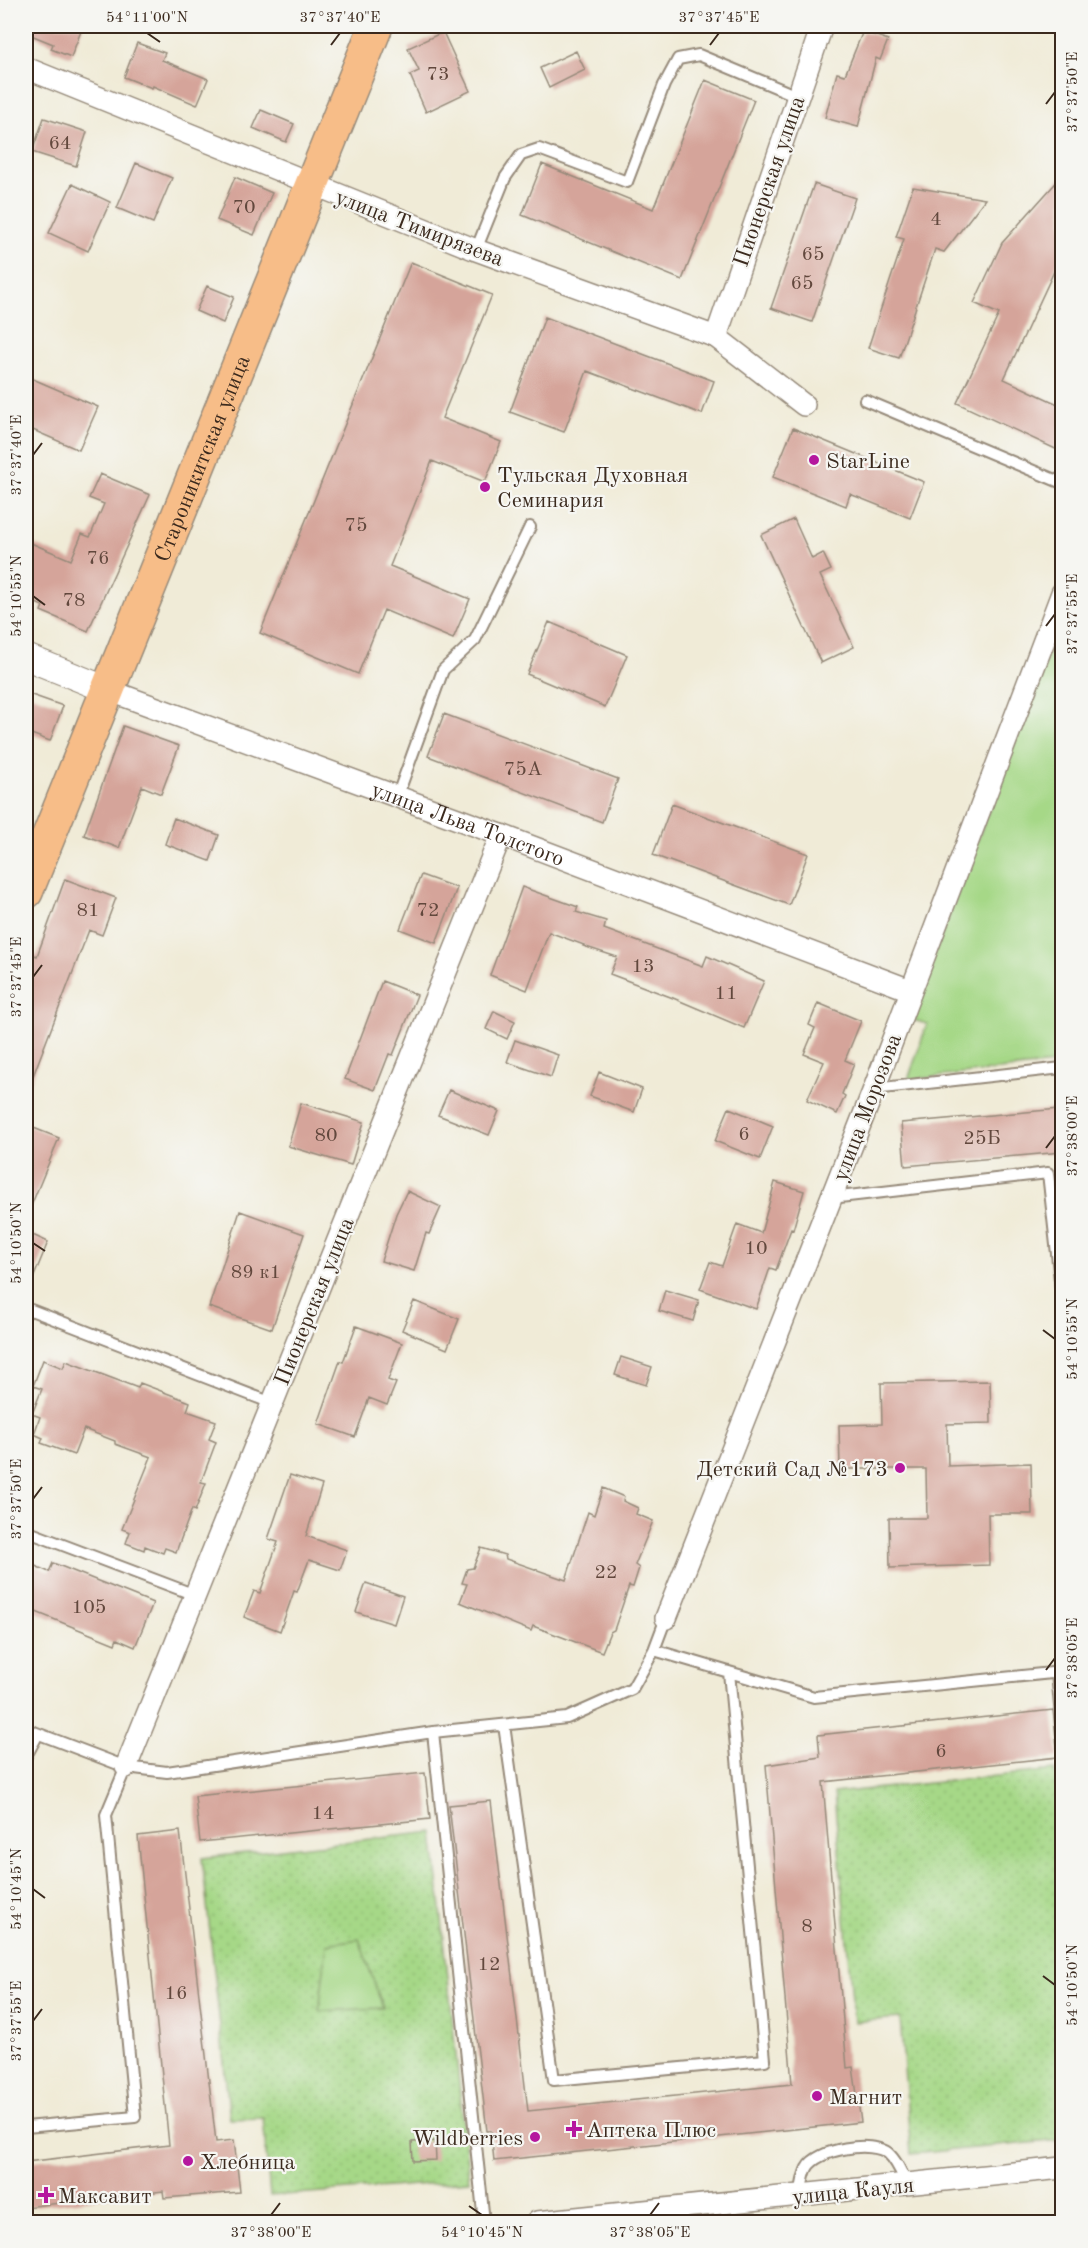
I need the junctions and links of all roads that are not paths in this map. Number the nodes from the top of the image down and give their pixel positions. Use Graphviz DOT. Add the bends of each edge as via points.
graph roads {
  1 [pos="376,26"];
  2 [pos="822,26"];
  3 [pos="26,68"];
  4 [pos="797,96"];
  5 [pos="311,185"];
  6 [pos="476,250"];
  7 [pos="716,337"];
  8 [pos="865,400"];
  9 [pos="804,405"];
  10 [pos="1062,483"];
  11 [pos="530,527"];
  12 [pos="1062,593"];
  13 [pos="26,657"];
  14 [pos="108,690"];
  15 [pos="397,797"];
  16 [pos="501,835"];
  17 [pos="26,892"];
  18 [pos="910,990"];
  19 [pos="1062,1068"];
  20 [pos="874,1089"];
  21 [pos="831,1198"];
  22 [pos="1062,1299"];
  23 [pos="26,1313"];
  24 [pos="272,1403"];
  25 [pos="26,1531"];
  26 [pos="195,1595"];
  27 [pos="666,1618"];
  28 [pos="654,1650"];
  29 [pos="729,1672"];
  30 [pos="1060,1673"];
  31 [pos="504,1725"];
  32 [pos="1062,1728"];
  33 [pos="26,1730"];
  34 [pos="434,1732"];
  35 [pos="38,1734"];
  36 [pos="26,1756"];
  37 [pos="126,1767"];
  38 [pos="26,2127"];
  39 [pos="1062,2169"];
  40 [pos="907,2185"];
  41 [pos="800,2195"];
  42 [pos="646,2217"];
  43 [pos="484,2223"];
  44 [pos="537,2223"];
  1 -- 5 [label="main road, Староникитская улица"];
  2 -- 4 [label="street, Пионерская улица"];
  3 -- 5 [label="street, улица Тимирязева"];
  4 -- 6 [label="lane" via="699,55 678,59 627,182 539,149 520,155 505,178"];
  4 -- 7 [label="street, Пионерская улица"];
  5 -- 6 [label="street, улица Тимирязева"];
  5 -- 14 [label="main road, Староникитская улица"];
  6 -- 7 [label="street, улица Тимирязева"];
  7 -- 9 [label="street, улица Тимирязева"];
  8 -- 10 [label="lane"];
  11 -- 15 [label="lane" via="475,640 443,670"];
  12 -- 18 [label="street, улица Морозова"];
  13 -- 14 [label="street, улица Льва Толстого"];
  14 -- 15 [label="street, улица Льва Толстого"];
  14 -- 17 [label="main road, Староникитская улица"];
  15 -- 16 [label="street, улица Льва Толстого"];
  16 -- 18 [label="street, улица Льва Толстого"];
  16 -- 24 [label="street, Пионерская улица"];
  18 -- 20 [label="street, улица Морозова"];
  19 -- 20 [label="lane"];
  20 -- 21 [label="street, улица Морозова"];
  21 -- 22 [label="lane" via="1048,1173"];
  21 -- 27 [label="street, улица Морозова"];
  23 -- 24 [label="lane" via="31,1310"];
  24 -- 26 [label="street, Пионерская улица"];
  25 -- 26 [label="lane"];
  26 -- 37 [label="street, Пионерская улица"];
  27 -- 28 [label="lane"];
  28 -- 29 [label="lane"];
  28 -- 31 [label="lane" via="632,1689 567,1718"];
  29 -- 30 [label="lane" via="814,1697"];
  29 -- 31 [label="lane" via="765,2060 554,2080"];
  30 -- 32 [label="lane"];
  31 -- 34 [label="lane"];
  33 -- 35 [label="lane"];
  34 -- 37 [label="lane" via="167,1772"];
  34 -- 43 [label="lane"];
  35 -- 36 [label="lane"];
  35 -- 37 [label="lane"];
  37 -- 38 [label="lane" via="106,1815 135,2117"];
  39 -- 40 [label="street, улица Кауля"];
  40 -- 41 [label="street, улица Кауля"];
  40 -- 41 [label="lane" via="897,2164 877,2147 831,2151 807,2168"];
  41 -- 42 [label="street, улица Кауля"];
  42 -- 44 [label="street, улица Кауля"];
}
